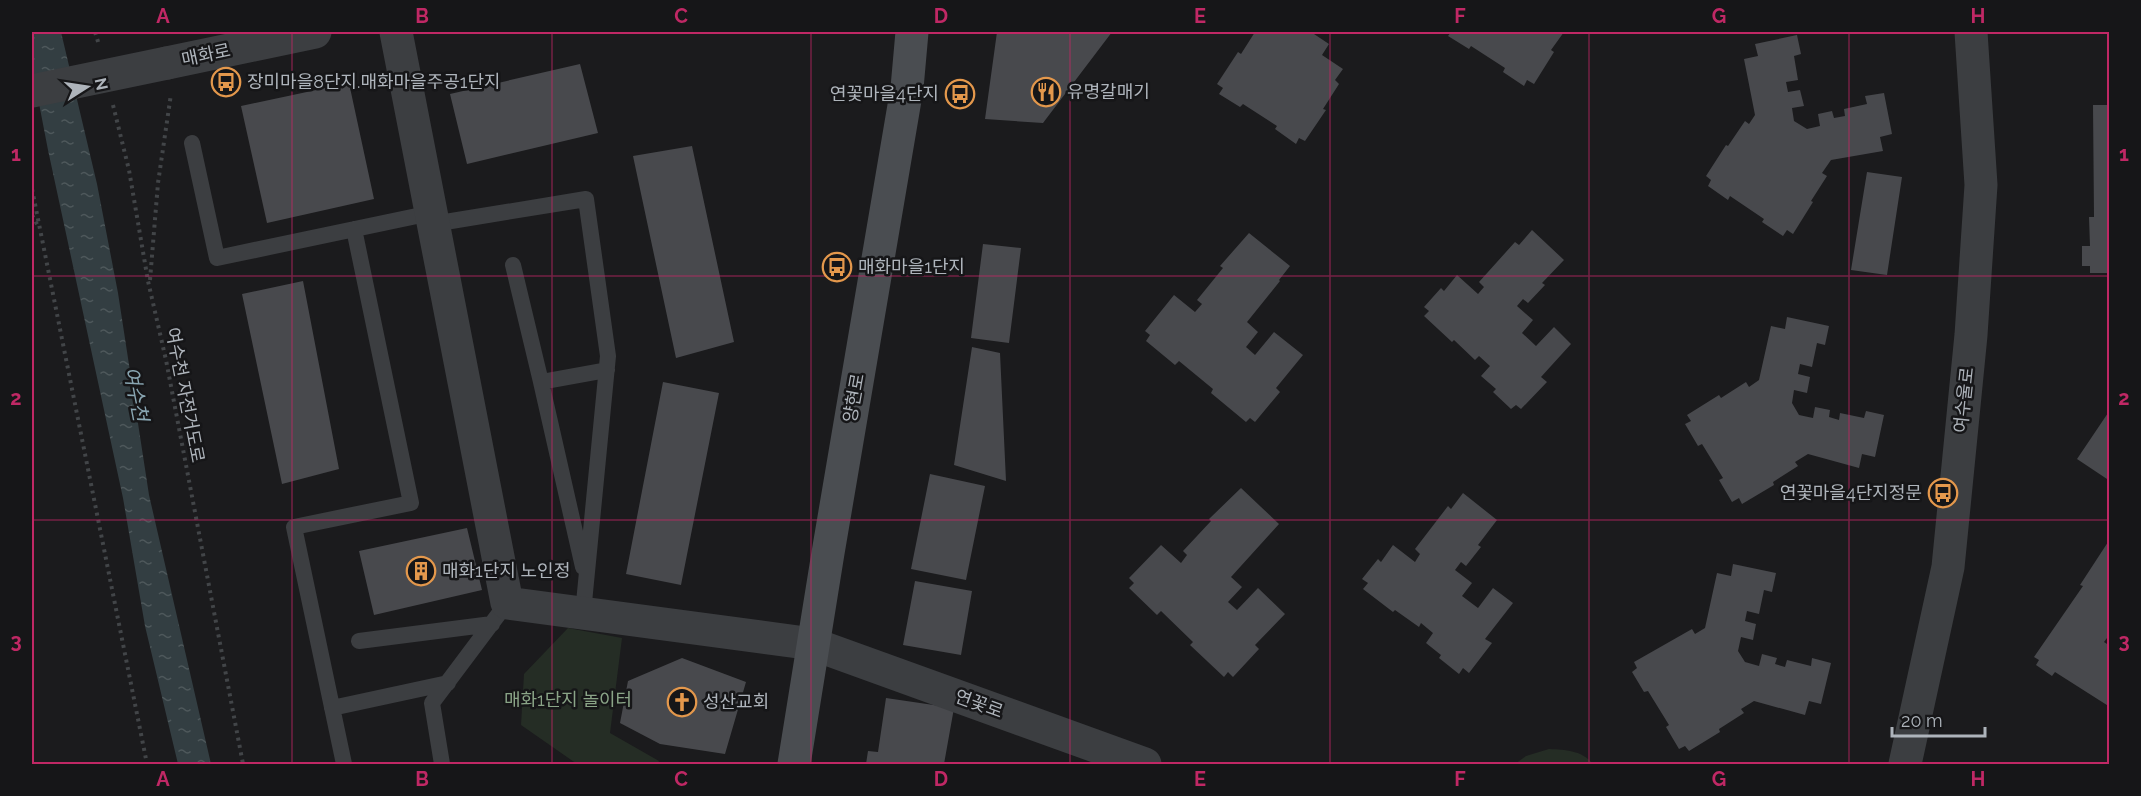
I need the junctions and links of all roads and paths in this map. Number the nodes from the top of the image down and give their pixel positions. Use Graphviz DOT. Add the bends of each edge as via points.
graph roads {
  1 [pos="95,32"];
  2 [pos="315,32"];
  3 [pos="396,32"];
  4 [pos="912,32"];
  5 [pos="1971,32"];
  6 [pos="101,55"];
  7 [pos="171,62"];
  8 [pos="32,91"];
  9 [pos="112,101"];
  10 [pos="192,144"];
  11 [pos="32,189"];
  12 [pos="32,216"];
  13 [pos="432,219"];
  14 [pos="40,229"];
  15 [pos="354,229"];
  16 [pos="513,265"];
  17 [pos="149,287"];
  18 [pos="607,370"];
  19 [pos="541,382"];
  20 [pos="585,597"];
  21 [pos="499,613"];
  22 [pos="359,641"];
  23 [pos="813,644"];
  24 [pos="448,683"];
  25 [pos="332,708"];
  26 [pos="147,765"];
  27 [pos="243,765"];
  28 [pos="344,765"];
  29 [pos="442,765"];
  30 [pos="794,765"];
  31 [pos="1145,765"];
  32 [pos="1905,765"];
  1 -- 6 [label="path"];
  2 -- 7 [label="street, 매화로"];
  3 -- 13 [label="street"];
  4 -- 23 [label="main road, 양현로" via="907,88"];
  5 -- 32 [label="street, 여수울로" via="1981,185 1971,335 1948,567"];
  7 -- 8 [label="street, 매화로, bridge"];
  7 -- 17 [label="path"];
  9 -- 17 [label="path, 여수천 자전거도로" via="129,170"];
  10 -- 15 [label="lane" via="217,258"];
  11 -- 14 [label="path"];
  12 -- 14 [label="path"];
  13 -- 15 [label="lane"];
  13 -- 18 [label="lane" via="586,199"];
  13 -- 21 [label="street"];
  14 -- 26 [label="path"];
  15 -- 25 [label="lane" via="411,503 294,527"];
  16 -- 19 [label="lane"];
  17 -- 27 [label="path, 여수천 자전거도로"];
  18 -- 19 [label="lane"];
  18 -- 20 [label="lane"];
  19 -- 20 [label="lane"];
  20 -- 21 [label="street, 연꽃로"];
  20 -- 23 [label="street, 연꽃로"];
  21 -- 22 [label="lane"];
  21 -- 24 [label="lane"];
  23 -- 30 [label="main road, 양현로"];
  23 -- 31 [label="street, 연꽃로"];
  24 -- 25 [label="lane"];
  24 -- 29 [label="lane" via="432,704"];
  25 -- 28 [label="lane"];
}
